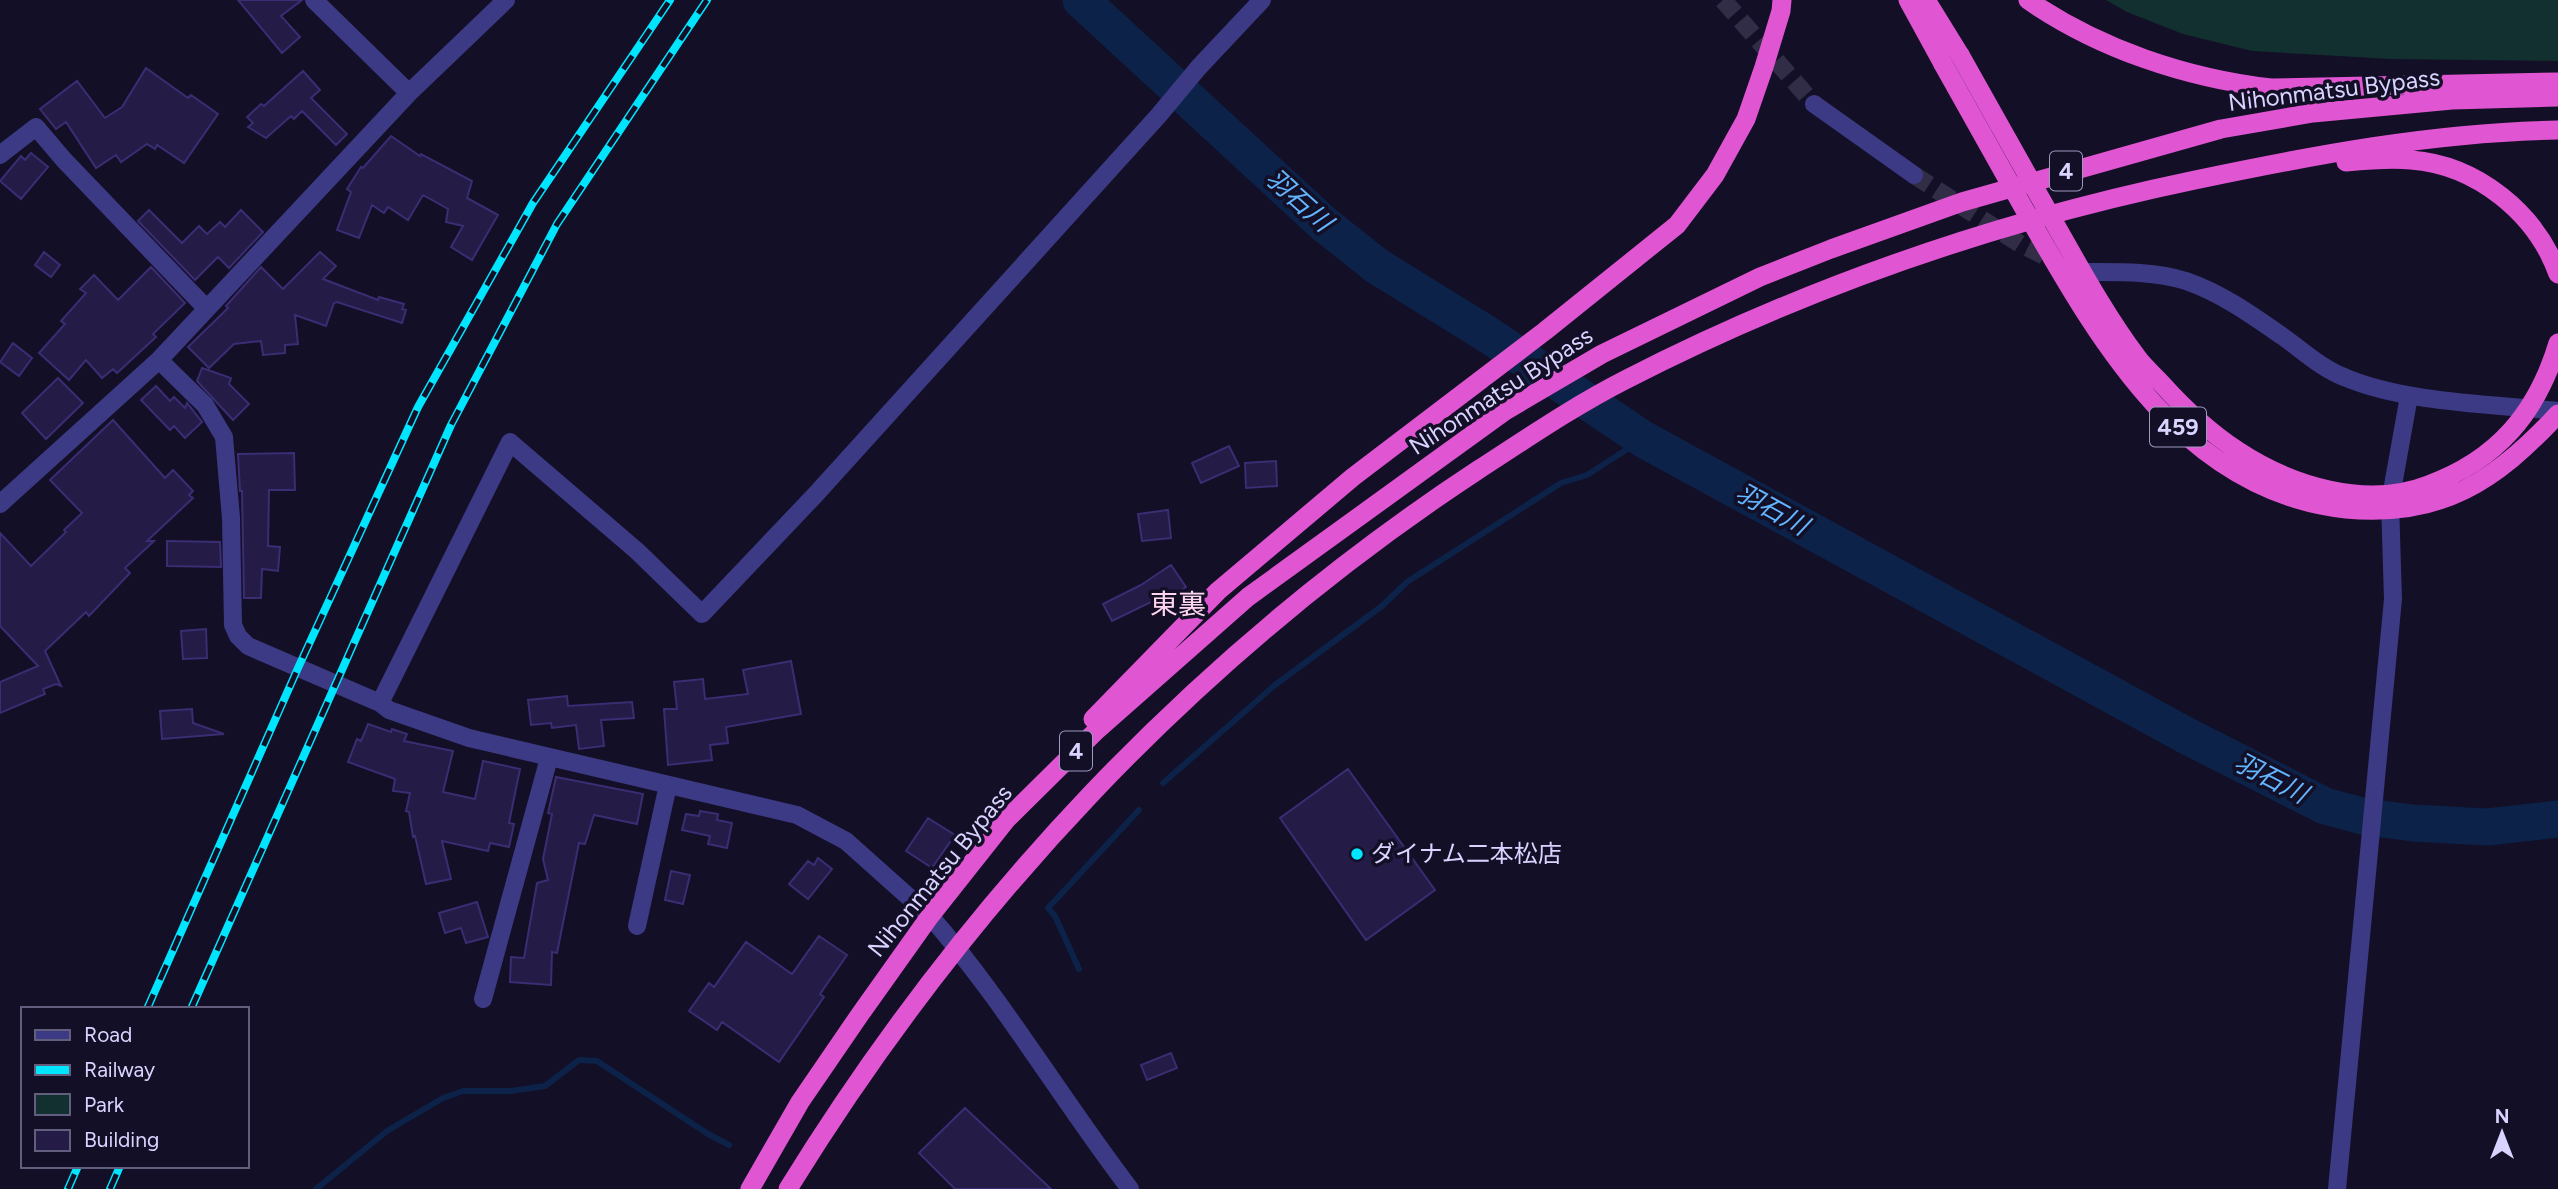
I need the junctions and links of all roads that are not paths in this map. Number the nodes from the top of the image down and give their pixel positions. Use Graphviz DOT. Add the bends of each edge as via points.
graph roads {
  1 [pos="314,0"];
  2 [pos="506,0"];
  3 [pos="1262,0"];
  4 [pos="1782,0"];
  5 [pos="1908,0"];
  6 [pos="1926,0"];
  7 [pos="2028,0"];
  8 [pos="1951,60"];
  9 [pos="2558,82"];
  10 [pos="409,93"];
  11 [pos="2558,97"];
  12 [pos="1814,104"];
  13 [pos="2558,130"];
  14 [pos="0,155"];
  15 [pos="2248,169"];
  16 [pos="1913,175"];
  17 [pos="2086,272"];
  18 [pos="2558,274"];
  19 [pos="206,309"];
  20 [pos="2558,343"];
  21 [pos="159,360"];
  22 [pos="2409,396"];
  23 [pos="2558,412"];
  24 [pos="0,504"];
  25 [pos="380,703"];
  26 [pos="549,758"];
  27 [pos="668,785"];
  28 [pos="1006,820"];
  29 [pos="930,915"];
  30 [pos="637,926"];
  31 [pos="957,947"];
  32 [pos="483,999"];
  33 [pos="750,1189"];
  34 [pos="788,1189"];
  35 [pos="1130,1189"];
  36 [pos="2337,1189"];
  1 -- 10 [label="street"];
  2 -- 10 [label="street"];
  3 -- 25 [label="street" via="702,614 637,551 510,442"];
  4 -- 28 [label="highway" via="1746,119 1715,175 1676,225 1353,477 1218,592 1052,762"];
  5 -- 8 [label="highway, 459"];
  6 -- 8 [label="highway"];
  7 -- 9 [label="highway" via="2137,57 2228,83 2271,88"];
  8 -- 20 [label="highway, bridge" via="2137,358 2183,408 2220,439 2278,474 2340,492 2390,494 2459,473 2502,441 2524,415 2541,390"];
  8 -- 23 [label="highway, 459, bridge" via="2059,270 2109,351 2192,441 2250,481 2331,507 2389,511 2427,504 2485,480 2516,457"];
  10 -- 19 [label="street"];
  11 -- 28 [label="highway, Nihonmatsu Bypass / 4" via="2440,101 2313,113 2221,128 1962,202 1760,277 1602,354 1505,411 1248,597 1095,732"];
  12 -- 16 [label="street"];
  13 -- 15 [label="highway, 4" via="2437,138"];
  14 -- 19 [label="street" via="36,128"];
  15 -- 18 [label="highway" via="2363,160 2412,160 2442,166 2487,186 2526,218 2551,253"];
  15 -- 31 [label="highway, 4" via="2119,196 1900,262 1759,317 1621,382 1541,429 1404,519 1203,682 1079,806"];
  17 -- 22 [label="street" via="2184,280 2226,299 2329,371"];
  19 -- 21 [label="street"];
  21 -- 24 [label="street"];
  21 -- 25 [label="street" via="205,405 224,437 233,625 238,636 248,646"];
  22 -- 23 [label="street"];
  22 -- 36 [label="street" via="2390,502 2393,599"];
  25 -- 26 [label="street" via="469,738"];
  26 -- 27 [label="street"];
  26 -- 32 [label="street"];
  27 -- 29 [label="street" via="775,808 816,823 858,850"];
  27 -- 30 [label="street"];
  28 -- 29 [label="highway, Nihonmatsu Bypass / 4"];
  29 -- 31 [label="street"];
  29 -- 33 [label="highway, Nihonmatsu Bypass / 4" via="800,1102"];
  31 -- 34 [label="highway, 4" via="838,1108"];
  31 -- 35 [label="street"];
}
